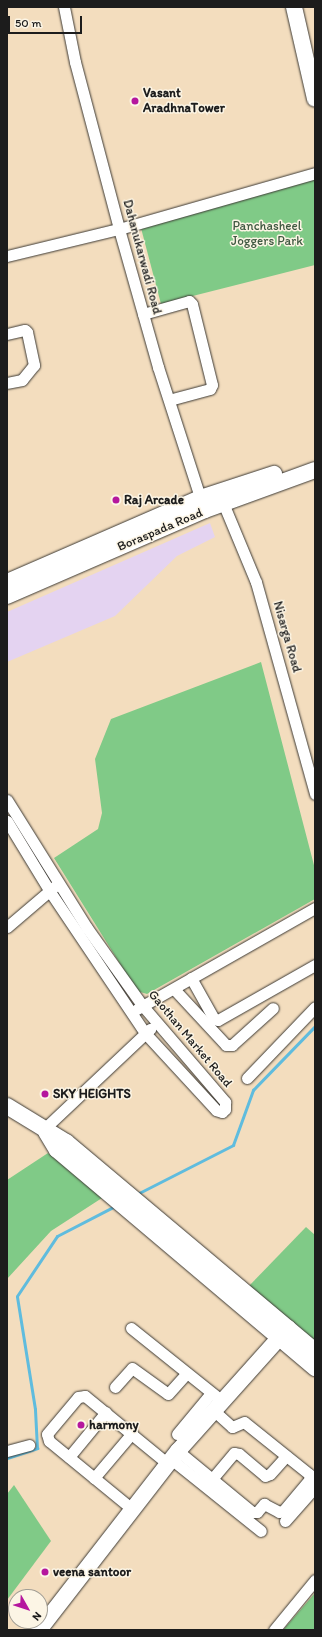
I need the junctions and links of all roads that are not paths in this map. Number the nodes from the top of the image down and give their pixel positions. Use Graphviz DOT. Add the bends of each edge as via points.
graph roads {
  1 [pos="64,7"];
  2 [pos="294,7"];
  3 [pos="315,99"];
  4 [pos="315,173"];
  5 [pos="118,229"];
  6 [pos="7,256"];
  7 [pos="143,314"];
  8 [pos="7,334"];
  9 [pos="7,383"];
  10 [pos="169,400"];
  11 [pos="315,460"];
  12 [pos="315,470"];
  13 [pos="221,498"];
  14 [pos="202,504"];
  15 [pos="7,582"];
  16 [pos="7,596"];
  17 [pos="315,794"];
  18 [pos="7,800"];
  19 [pos="7,821"];
  20 [pos="25,840"];
  21 [pos="59,884"];
  22 [pos="49,890"];
  23 [pos="315,908"];
  24 [pos="7,927"];
  25 [pos="315,965"];
  26 [pos="191,978"];
  27 [pos="174,989"];
  28 [pos="142,1005"];
  29 [pos="315,1007"];
  30 [pos="273,1008"];
  31 [pos="132,1014"];
  32 [pos="157,1024"];
  33 [pos="145,1033"];
  34 [pos="247,1078"];
  35 [pos="7,1106"];
  36 [pos="44,1129"];
  37 [pos="131,1328"];
  38 [pos="280,1330"];
  39 [pos="315,1350"];
  40 [pos="315,1368"];
  41 [pos="187,1373"];
  42 [pos="115,1387"];
  43 [pos="213,1400"];
  44 [pos="106,1412"];
  45 [pos="132,1434"];
  46 [pos="29,1445"];
  47 [pos="173,1445"];
  48 [pos="7,1451"];
  49 [pos="286,1456"];
  50 [pos="69,1457"];
  51 [pos="94,1478"];
  52 [pos="212,1479"];
  53 [pos="315,1486"];
  54 [pos="126,1504"];
  55 [pos="285,1521"];
  56 [pos="261,1531"];
  57 [pos="315,1580"];
  58 [pos="48,1604"];
  59 [pos="40,1630"];
  60 [pos="274,1630"];
  1 -- 5 [label="street, Dahanukarwadi Road" via="75,62"];
  2 -- 3 [label="street"];
  4 -- 5 [label="street"];
  5 -- 6 [label="street"];
  5 -- 7 [label="street, Dahanukarwadi Road"];
  7 -- 10 [label="street, Dahanukarwadi Road"];
  7 -- 10 [label="street" via="189,301 192,304 212,386 210,389"];
  8 -- 9 [label="street" via="25,330 27,332 34,365 22,380"];
  10 -- 14 [label="street, Dahanukarwadi Road"];
  11 -- 13 [label="street, Boraspada Road"];
  12 -- 13 [label="street, Boraspada Road"];
  13 -- 14 [label="street, Boraspada Road"];
  13 -- 17 [label="street, Nisarga Road" via="256,582"];
  14 -- 15 [label="street, Boraspada Road"];
  14 -- 16 [label="street, Boraspada Road"];
  18 -- 20 [label="street, Gaothan Market Road"];
  19 -- 20 [label="street, Gaothan Market Road"];
  20 -- 21 [label="street, Gaothan Market Road"];
  20 -- 22 [label="street, Gaothan Market Road"];
  21 -- 22 [label="street"];
  21 -- 28 [label="street, Gaothan Market Road"];
  22 -- 24 [label="street"];
  22 -- 31 [label="street, Gaothan Market Road"];
  23 -- 26 [label="street"];
  25 -- 26 [label="street" via="218,1020 214,1020"];
  26 -- 27 [label="street"];
  27 -- 28 [label="street"];
  27 -- 30 [label="street" via="226,1045 232,1045"];
  28 -- 31 [label="street"];
  28 -- 32 [label="street, Gaothan Market Road"];
  29 -- 34 [label="street"];
  31 -- 33 [label="street, Gaothan Market Road"];
  32 -- 33 [label="street"];
  32 -- 33 [label="street, Gaothan Market Road" via="226,1102 222,1112 216,1110"];
  33 -- 36 [label="street"];
  35 -- 36 [label="street"];
  36 -- 38 [label="street" via="66,1142 120,1194"];
  37 -- 41 [label="street"];
  38 -- 39 [label="street"];
  38 -- 40 [label="street"];
  38 -- 43 [label="street"];
  41 -- 42 [label="street" via="168,1394 132,1368"];
  41 -- 43 [label="street"];
  43 -- 47 [label="street"];
  43 -- 49 [label="street" via="232,1427 244,1422"];
  44 -- 45 [label="street"];
  44 -- 50 [label="street"];
  44 -- 50 [label="street" via="88,1397 78,1397 47,1434 50,1442"];
  45 -- 47 [label="street"];
  45 -- 51 [label="street"];
  46 -- 48 [label="street"];
  47 -- 52 [label="street"];
  47 -- 54 [label="street"];
  47 -- 56 [label="street"];
  47 -- 59 [label="street"];
  49 -- 52 [label="street" via="265,1476 239,1454 234,1453"];
  49 -- 52 [label="street" via="309,1474 310,1479 283,1511 279,1512 264,1504 257,1512 252,1512"];
  50 -- 51 [label="street"];
  51 -- 54 [label="street"];
  53 -- 55 [label="street"];
  54 -- 58 [label="street"];
  57 -- 60 [label="street"];
}
